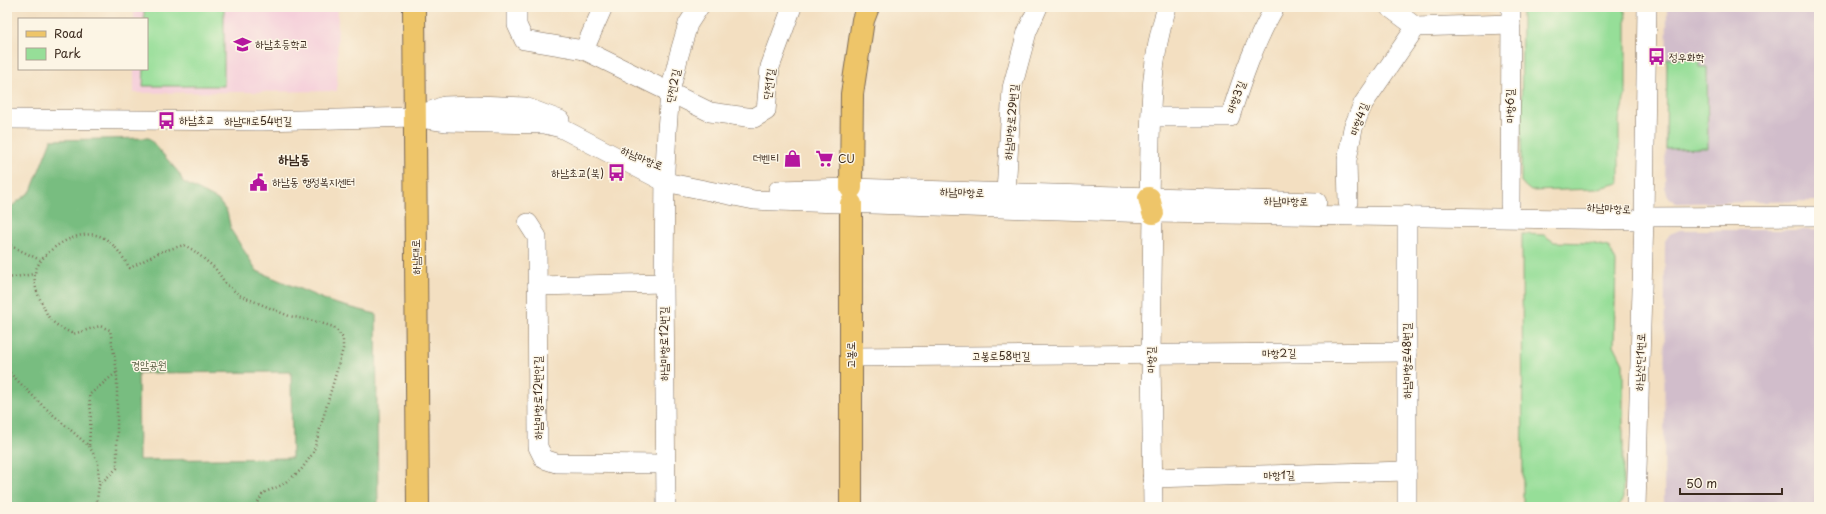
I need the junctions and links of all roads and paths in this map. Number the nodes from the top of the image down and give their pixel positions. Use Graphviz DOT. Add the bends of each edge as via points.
graph roads {
  1 [pos="414,7"];
  2 [pos="517,7"];
  3 [pos="603,7"];
  4 [pos="698,7"];
  5 [pos="792,7"];
  6 [pos="868,7"];
  7 [pos="1038,7"];
  8 [pos="1167,7"];
  9 [pos="1275,7"];
  10 [pos="1389,7"];
  11 [pos="1647,7"];
  12 [pos="1511,16"];
  13 [pos="1416,27"];
  14 [pos="584,50"];
  15 [pos="670,92"];
  16 [pos="1151,117"];
  17 [pos="414,118"];
  18 [pos="7,119"];
  19 [pos="665,175"];
  20 [pos="1006,193"];
  21 [pos="851,196"];
  22 [pos="1348,202"];
  23 [pos="1151,205"];
  24 [pos="1510,205"];
  25 [pos="1406,215"];
  26 [pos="1644,216"];
  27 [pos="1819,216"];
  28 [pos="528,223"];
  29 [pos="7,244"];
  30 [pos="40,260"];
  31 [pos="35,274"];
  32 [pos="7,278"];
  33 [pos="664,283"];
  34 [pos="537,286"];
  35 [pos="1407,352"];
  36 [pos="1151,355"];
  37 [pos="851,357"];
  38 [pos="7,370"];
  39 [pos="117,372"];
  40 [pos="89,446"];
  41 [pos="665,464"];
  42 [pos="1407,471"];
  43 [pos="1152,478"];
  44 [pos="99,485"];
  45 [pos="96,507"];
  46 [pos="256,507"];
  47 [pos="418,507"];
  48 [pos="666,507"];
  49 [pos="851,507"];
  50 [pos="1153,507"];
  51 [pos="1407,507"];
  52 [pos="1636,507"];
  1 -- 17 [label="main road, 하남대로"];
  2 -- 14 [label="street" via="516,25 524,40"];
  3 -- 14 [label="street"];
  4 -- 15 [label="street, 단전2길" via="688,24"];
  5 -- 15 [label="street, 단전1길" via="770,67 766,111 754,118 710,112"];
  6 -- 21 [label="main road, 고봉로" via="863,20 852,94"];
  7 -- 20 [label="street, 하남마항로29번길" via="1027,32 1012,88"];
  8 -- 16 [label="street, 마항길" via="1157,51"];
  9 -- 16 [label="street, 마항3길" via="1244,73 1230,117"];
  10 -- 13 [label="street"];
  11 -- 26 [label="street, 하남산단1번로"];
  12 -- 13 [label="street"];
  12 -- 24 [label="street, 마항6길"];
  13 -- 22 [label="street, 마항4길" via="1363,104 1353,128 1347,160"];
  14 -- 15 [label="street"];
  15 -- 19 [label="street, 단전2길"];
  16 -- 23 [label="street, 마항길"];
  17 -- 18 [label="street, 하남대로54번길" via="262,121"];
  17 -- 19 [label="street, 하남마항로" via="447,122 524,123 561,128"];
  17 -- 47 [label="main road, 하남대로"];
  19 -- 21 [label="street, 하남마항로" via="754,200"];
  19 -- 33 [label="street, 하남마항로12번길"];
  20 -- 21 [label="street, 하남마항로"];
  20 -- 23 [label="street, 하남마항로"];
  21 -- 23 [label="street, 하남마항로"];
  21 -- 37 [label="main road, 고봉로"];
  22 -- 23 [label="street, 하남마항로"];
  22 -- 24 [label="street, 하남마항로"];
  23 -- 25 [label="street, 하남마항로"];
  23 -- 36 [label="street, 마항길"];
  24 -- 26 [label="street, 하남마항로" via="1635,207"];
  25 -- 26 [label="street, 하남마항로" via="1635,220"];
  25 -- 35 [label="street, 하남마항로48번길"];
  26 -- 27 [label="street"];
  26 -- 52 [label="street, 하남산단1번로"];
  28 -- 34 [label="street, 하남마항로12번안길" via="537,237"];
  29 -- 30 [label="path"];
  30 -- 31 [label="path"];
  30 -- 46 [label="path" via="55,246 75,236 103,237 130,268 160,252 184,245 215,268 226,284 238,295 289,316 334,327 343,338 343,349 314,453 301,470 282,485 263,493"];
  31 -- 32 [label="path"];
  31 -- 39 [label="path" via="37,292 51,321 73,334 100,326 110,330"];
  33 -- 34 [label="street"];
  33 -- 41 [label="street, 하남마항로12번길"];
  34 -- 41 [label="street, 하남마항로12번안길" via="538,447 544,458 556,463"];
  35 -- 36 [label="street, 마항2길"];
  35 -- 42 [label="street, 하남마항로48번길"];
  36 -- 37 [label="street, 고봉로58번길"];
  36 -- 43 [label="street, 마항길"];
  37 -- 49 [label="main road, 고봉로"];
  38 -- 40 [label="path"];
  39 -- 40 [label="path" via="89,395"];
  39 -- 44 [label="path" via="116,468"];
  40 -- 44 [label="path" via="98,462"];
  41 -- 48 [label="street, 하남마항로12번길"];
  42 -- 43 [label="street, 마항1길"];
  42 -- 51 [label="street, 하남마항로48번길"];
  43 -- 50 [label="street, 마항길"];
  44 -- 45 [label="path"];
}
